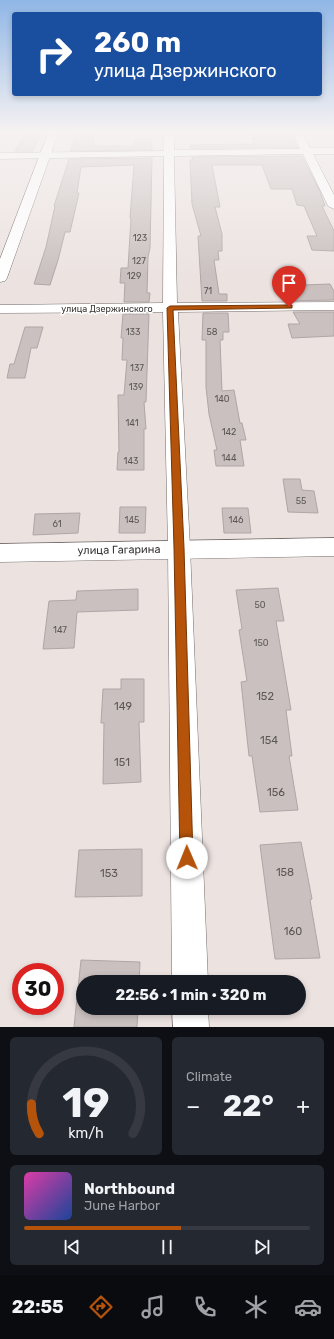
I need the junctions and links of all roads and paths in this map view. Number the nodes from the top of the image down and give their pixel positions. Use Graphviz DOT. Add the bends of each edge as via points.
graph roads {
  1 [pos="36,179"];
  2 [pos="170,179"];
  3 [pos="320,179"];
  4 [pos="334,206"];
  5 [pos="0,278"];
  6 [pos="334,306"];
  7 [pos="170,308"];
  8 [pos="0,309"];
  9 [pos="334,547"];
  10 [pos="179,548"];
  11 [pos="0,553"];
  12 [pos="190,975"];
  13 [pos="190,1015"];
  14 [pos="191,1027"];
  1 -- 5 [label="main road"];
  2 -- 7 [label="street"];
  3 -- 4 [label="street"];
  6 -- 7 [label="street, улица Дзержинского"];
  7 -- 8 [label="street, улица Дзержинского"];
  7 -- 10 [label="street"];
  9 -- 10 [label="main road, улица Гагарина"];
  10 -- 11 [label="main road, улица Гагарина"];
  10 -- 12 [label="street"];
  13 -- 14 [label="street"];
}
